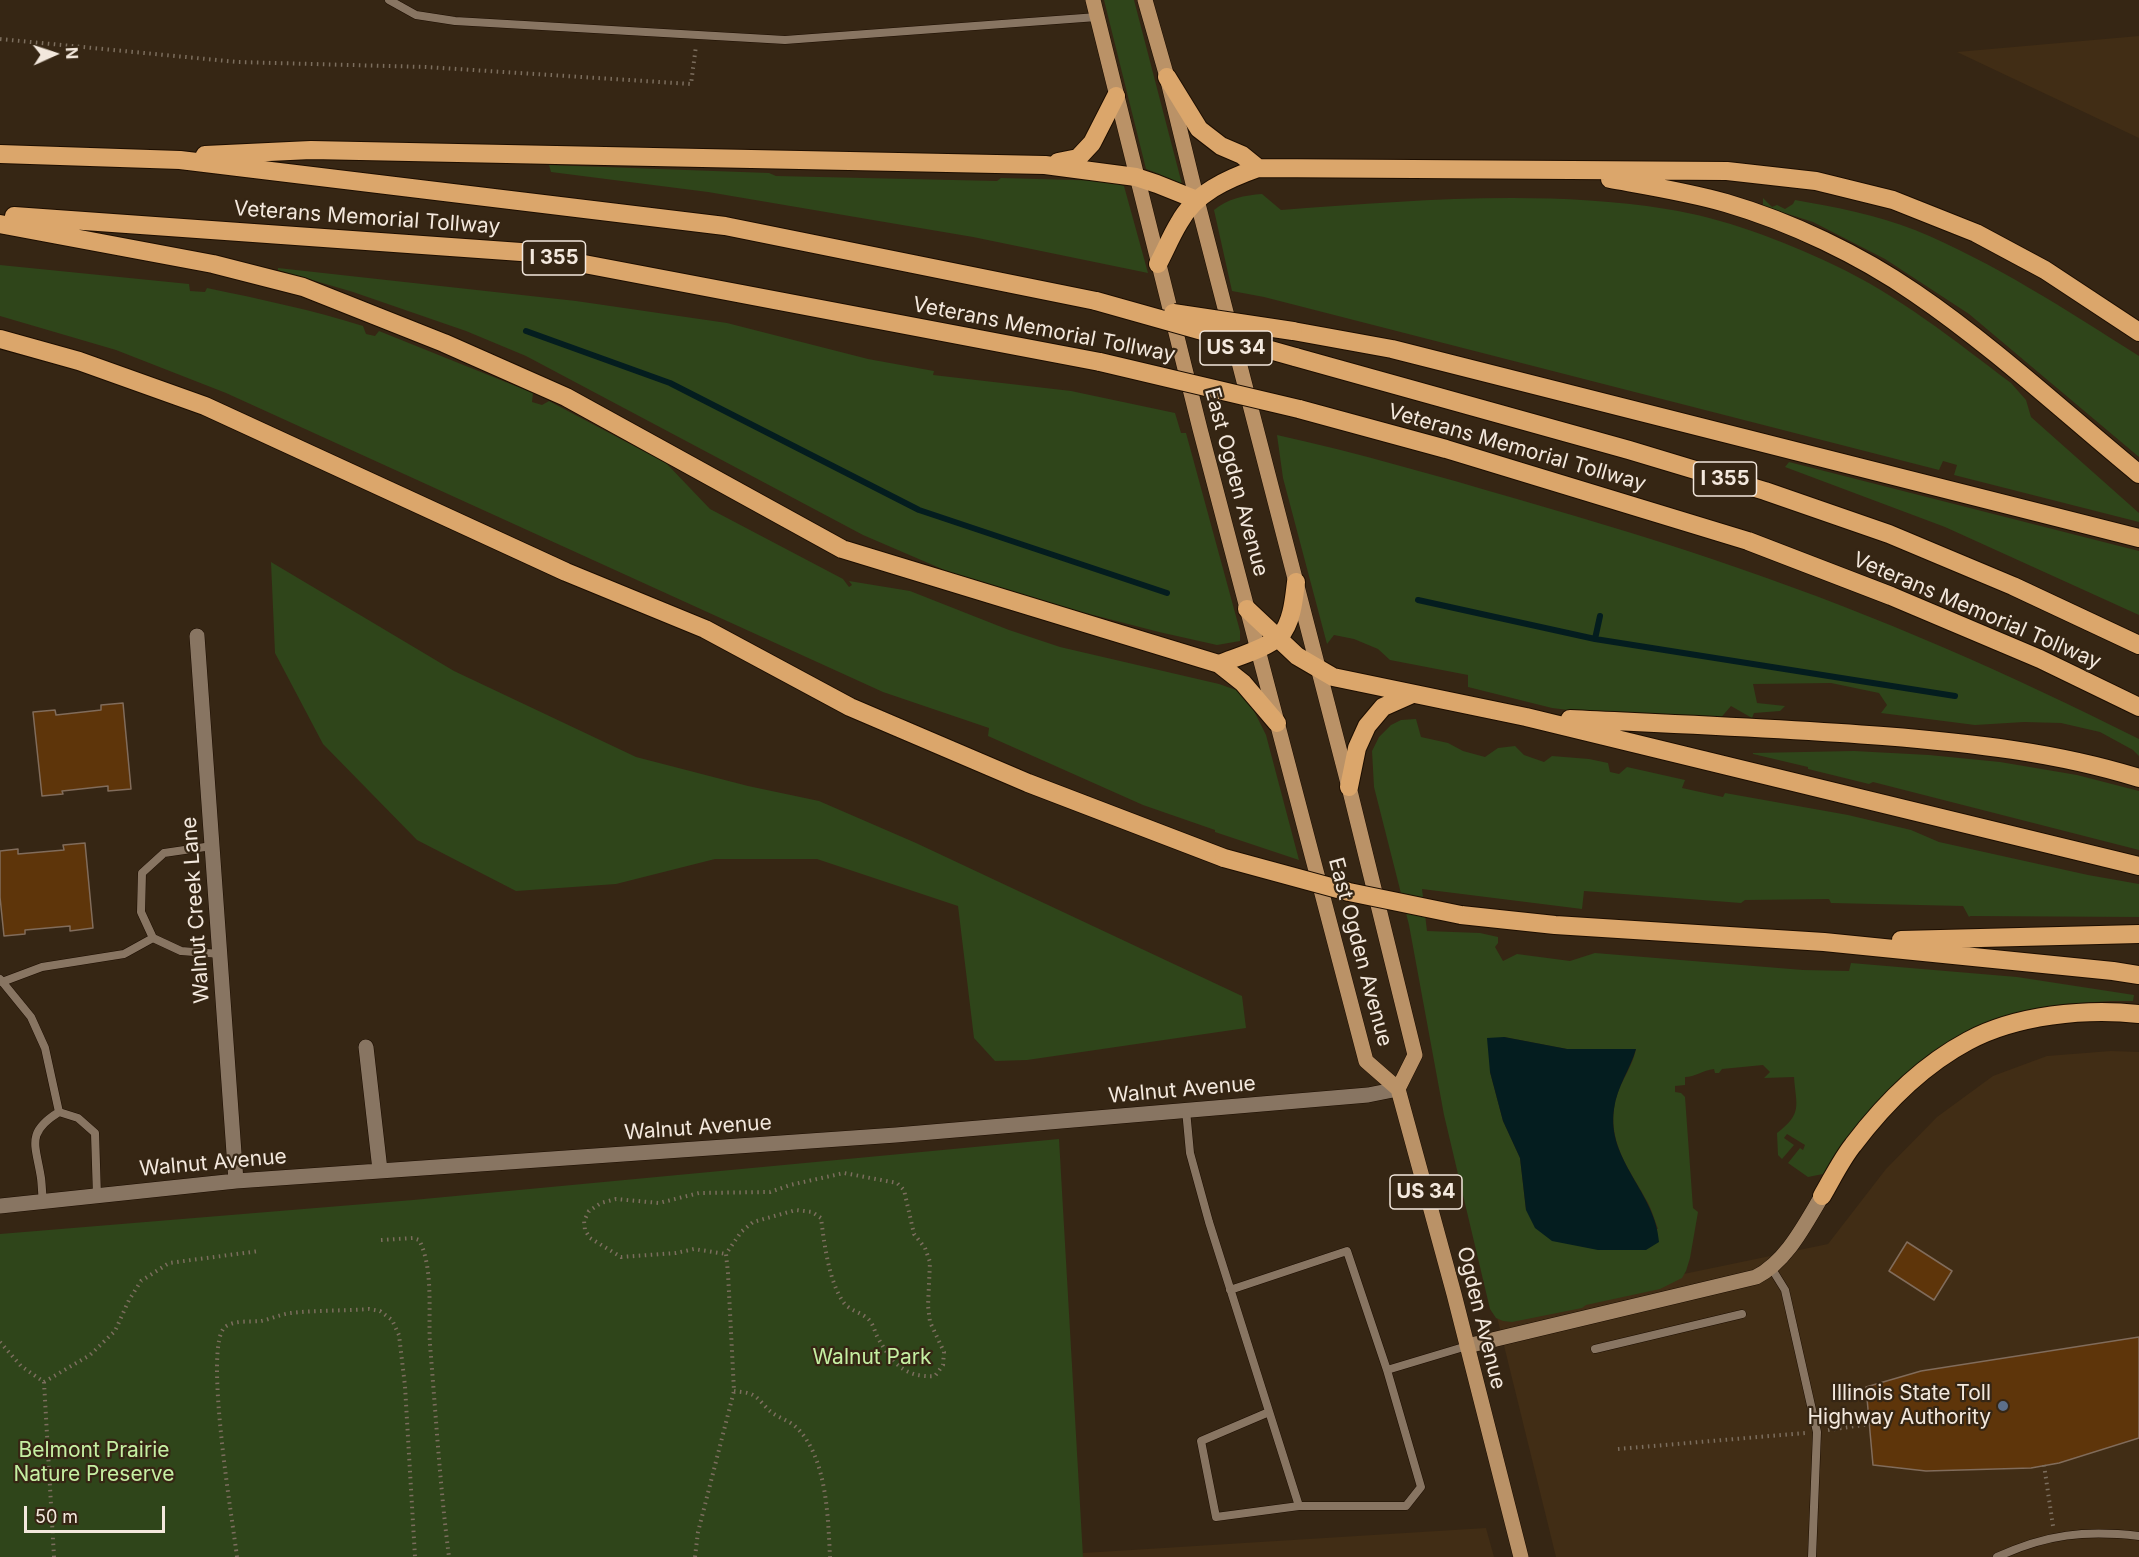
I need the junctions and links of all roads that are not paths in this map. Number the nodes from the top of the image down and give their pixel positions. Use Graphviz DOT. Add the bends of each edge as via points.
graph roads {
  1 [pos="389,0"];
  2 [pos="1093,0"];
  3 [pos="1145,0"];
  4 [pos="1096,17"];
  5 [pos="1167,77"];
  6 [pos="1116,96"];
  7 [pos="0,154"];
  8 [pos="131,158"];
  9 [pos="1045,165"];
  10 [pos="1258,168"];
  11 [pos="1561,171"];
  12 [pos="1136,177"];
  13 [pos="1197,200"];
  14 [pos="0,215"];
  15 [pos="0,224"];
  16 [pos="1158,264"];
  17 [pos="1096,301"];
  18 [pos="2139,332"];
  19 [pos="0,339"];
  20 [pos="2139,474"];
  21 [pos="2139,538"];
  22 [pos="1296,582"];
  23 [pos="1247,609"];
  24 [pos="197,636"];
  25 [pos="1279,637"];
  26 [pos="2139,645"];
  27 [pos="1258,649"];
  28 [pos="1220,664"];
  29 [pos="1319,671"];
  30 [pos="1410,694"];
  31 [pos="2139,707"];
  32 [pos="1526,717"];
  33 [pos="1277,723"];
  34 [pos="2139,778"];
  35 [pos="1349,787"];
  36 [pos="212,846"];
  37 [pos="2139,866"];
  38 [pos="2139,934"];
  39 [pos="153,938"];
  40 [pos="1824,942"];
  41 [pos="220,954"];
  42 [pos="2139,975"];
  43 [pos="1,980"];
  44 [pos="2139,1014"];
  45 [pos="366,1047"];
  46 [pos="1398,1089"];
  47 [pos="1186,1110"];
  48 [pos="59,1112"];
  49 [pos="380,1170"];
  50 [pos="236,1181"];
  51 [pos="98,1196"];
  52 [pos="1822,1196"];
  53 [pos="43,1202"];
  54 [pos="0,1206"];
  55 [pos="1772,1269"];
  56 [pos="1230,1290"];
  57 [pos="1742,1314"];
  58 [pos="1467,1346"];
  59 [pos="1595,1348"];
  60 [pos="1387,1370"];
  61 [pos="1269,1412"];
  62 [pos="1299,1506"];
  63 [pos="2139,1536"];
  64 [pos="1521,1557"];
  65 [pos="1812,1557"];
  66 [pos="1997,1557"];
  1 -- 4 [label="lane" via="416,15 455,21 785,40"];
  2 -- 4 [label="main road, East Ogden Avenue / US 34"];
  3 -- 5 [label="main road, East Ogden Avenue / US 34"];
  4 -- 6 [label="main road, East Ogden Avenue / US 34"];
  5 -- 10 [label="highway" via="1199,129"];
  5 -- 13 [label="main road, East Ogden Avenue / US 34"];
  6 -- 9 [label="highway" via="1092,143 1078,158"];
  6 -- 12 [label="main road, East Ogden Avenue / US 34"];
  7 -- 8 [label="highway, Veterans Memorial Tollway / I 355"];
  8 -- 9 [label="highway" via="311,150"];
  8 -- 17 [label="highway, Veterans Memorial Tollway / I 355" via="180,160 725,226"];
  9 -- 12 [label="highway"];
  10 -- 11 [label="highway"];
  10 -- 13 [label="highway" via="1231,177"];
  11 -- 18 [label="highway" via="1727,171 1816,181 1893,200 1986,238 2045,270"];
  11 -- 20 [label="highway" via="1727,203 1827,243 1871,266 1957,323"];
  12 -- 13 [label="highway"];
  12 -- 16 [label="main road, East Ogden Avenue / US 34"];
  13 -- 16 [label="highway" via="1180,220"];
  13 -- 22 [label="main road, East Ogden Avenue / US 34"];
  14 -- 31 [label="highway, Veterans Memorial Tollway / I 355, bridge" via="521,252 1100,362 1446,449 1748,541 2040,658"];
  15 -- 28 [label="highway" via="213,264 303,286 566,397 842,549"];
  16 -- 23 [label="main road, East Ogden Avenue / US 34"];
  17 -- 21 [label="highway, bridge" via="1392,348"];
  17 -- 26 [label="highway, Veterans Memorial Tollway / I 355, bridge" via="1765,491 1900,538"];
  19 -- 40 [label="highway, bridge" via="79,361 205,406 566,572 705,628 850,706 1028,783 1224,858 1349,892 1461,915"];
  22 -- 25 [label="highway" via="1292,608"];
  22 -- 29 [label="main road, East Ogden Avenue / US 34"];
  23 -- 25 [label="highway"];
  23 -- 27 [label="main road, East Ogden Avenue / US 34"];
  24 -- 36 [label="street, Walnut Creek Lane"];
  25 -- 27 [label="highway"];
  25 -- 29 [label="highway"];
  27 -- 28 [label="highway"];
  27 -- 33 [label="main road, East Ogden Avenue / US 34"];
  28 -- 33 [label="highway" via="1243,683"];
  29 -- 30 [label="highway" via="1333,678"];
  29 -- 35 [label="main road, East Ogden Avenue / US 34"];
  30 -- 32 [label="highway"];
  30 -- 35 [label="highway" via="1383,706 1367,726 1357,747"];
  32 -- 34 [label="highway" via="1943,741 2058,757"];
  32 -- 37 [label="highway"];
  33 -- 46 [label="main road, East Ogden Avenue / US 34" via="1366,1061"];
  35 -- 46 [label="main road, East Ogden Avenue / US 34" via="1415,1055"];
  36 -- 39 [label="lane" via="164,853 142,873 141,912"];
  36 -- 41 [label="street, Walnut Creek Lane"];
  38 -- 40 [label="highway"];
  39 -- 41 [label="lane" via="181,951"];
  39 -- 43 [label="lane" via="124,954 42,967"];
  40 -- 42 [label="highway"];
  41 -- 50 [label="street, Walnut Creek Lane"];
  43 -- 48 [label="lane" via="31,1017 45,1048"];
  44 -- 52 [label="highway" via="2073,1013 2014,1023 1969,1040 1923,1070 1888,1102 1852,1146"];
  45 -- 49 [label="street"];
  46 -- 47 [label="street, Walnut Avenue" via="1368,1095"];
  46 -- 58 [label="main road, Ogden Avenue / US 34"];
  47 -- 49 [label="street, Walnut Avenue" via="896,1136"];
  47 -- 56 [label="lane" via="1190,1153"];
  48 -- 51 [label="lane" via="78,1118 95,1133"];
  48 -- 53 [label="lane" via="37,1132 34,1150"];
  49 -- 50 [label="street, Walnut Avenue"];
  50 -- 51 [label="street, Walnut Avenue"];
  51 -- 53 [label="street, Walnut Avenue"];
  52 -- 55 [label="street"];
  53 -- 54 [label="street, Walnut Avenue"];
  55 -- 58 [label="street" via="1734,1284"];
  55 -- 65 [label="lane" via="1785,1290 1817,1432"];
  56 -- 60 [label="lane" via="1347,1251"];
  56 -- 61 [label="lane"];
  57 -- 59 [label="lane"];
  58 -- 60 [label="lane"];
  58 -- 64 [label="main road, Ogden Avenue / US 34"];
  60 -- 62 [label="lane" via="1421,1486 1406,1506"];
  61 -- 62 [label="lane"];
  61 -- 62 [label="lane" via="1201,1441 1216,1516"];
  63 -- 66 [label="lane" via="2055,1536"];
}
